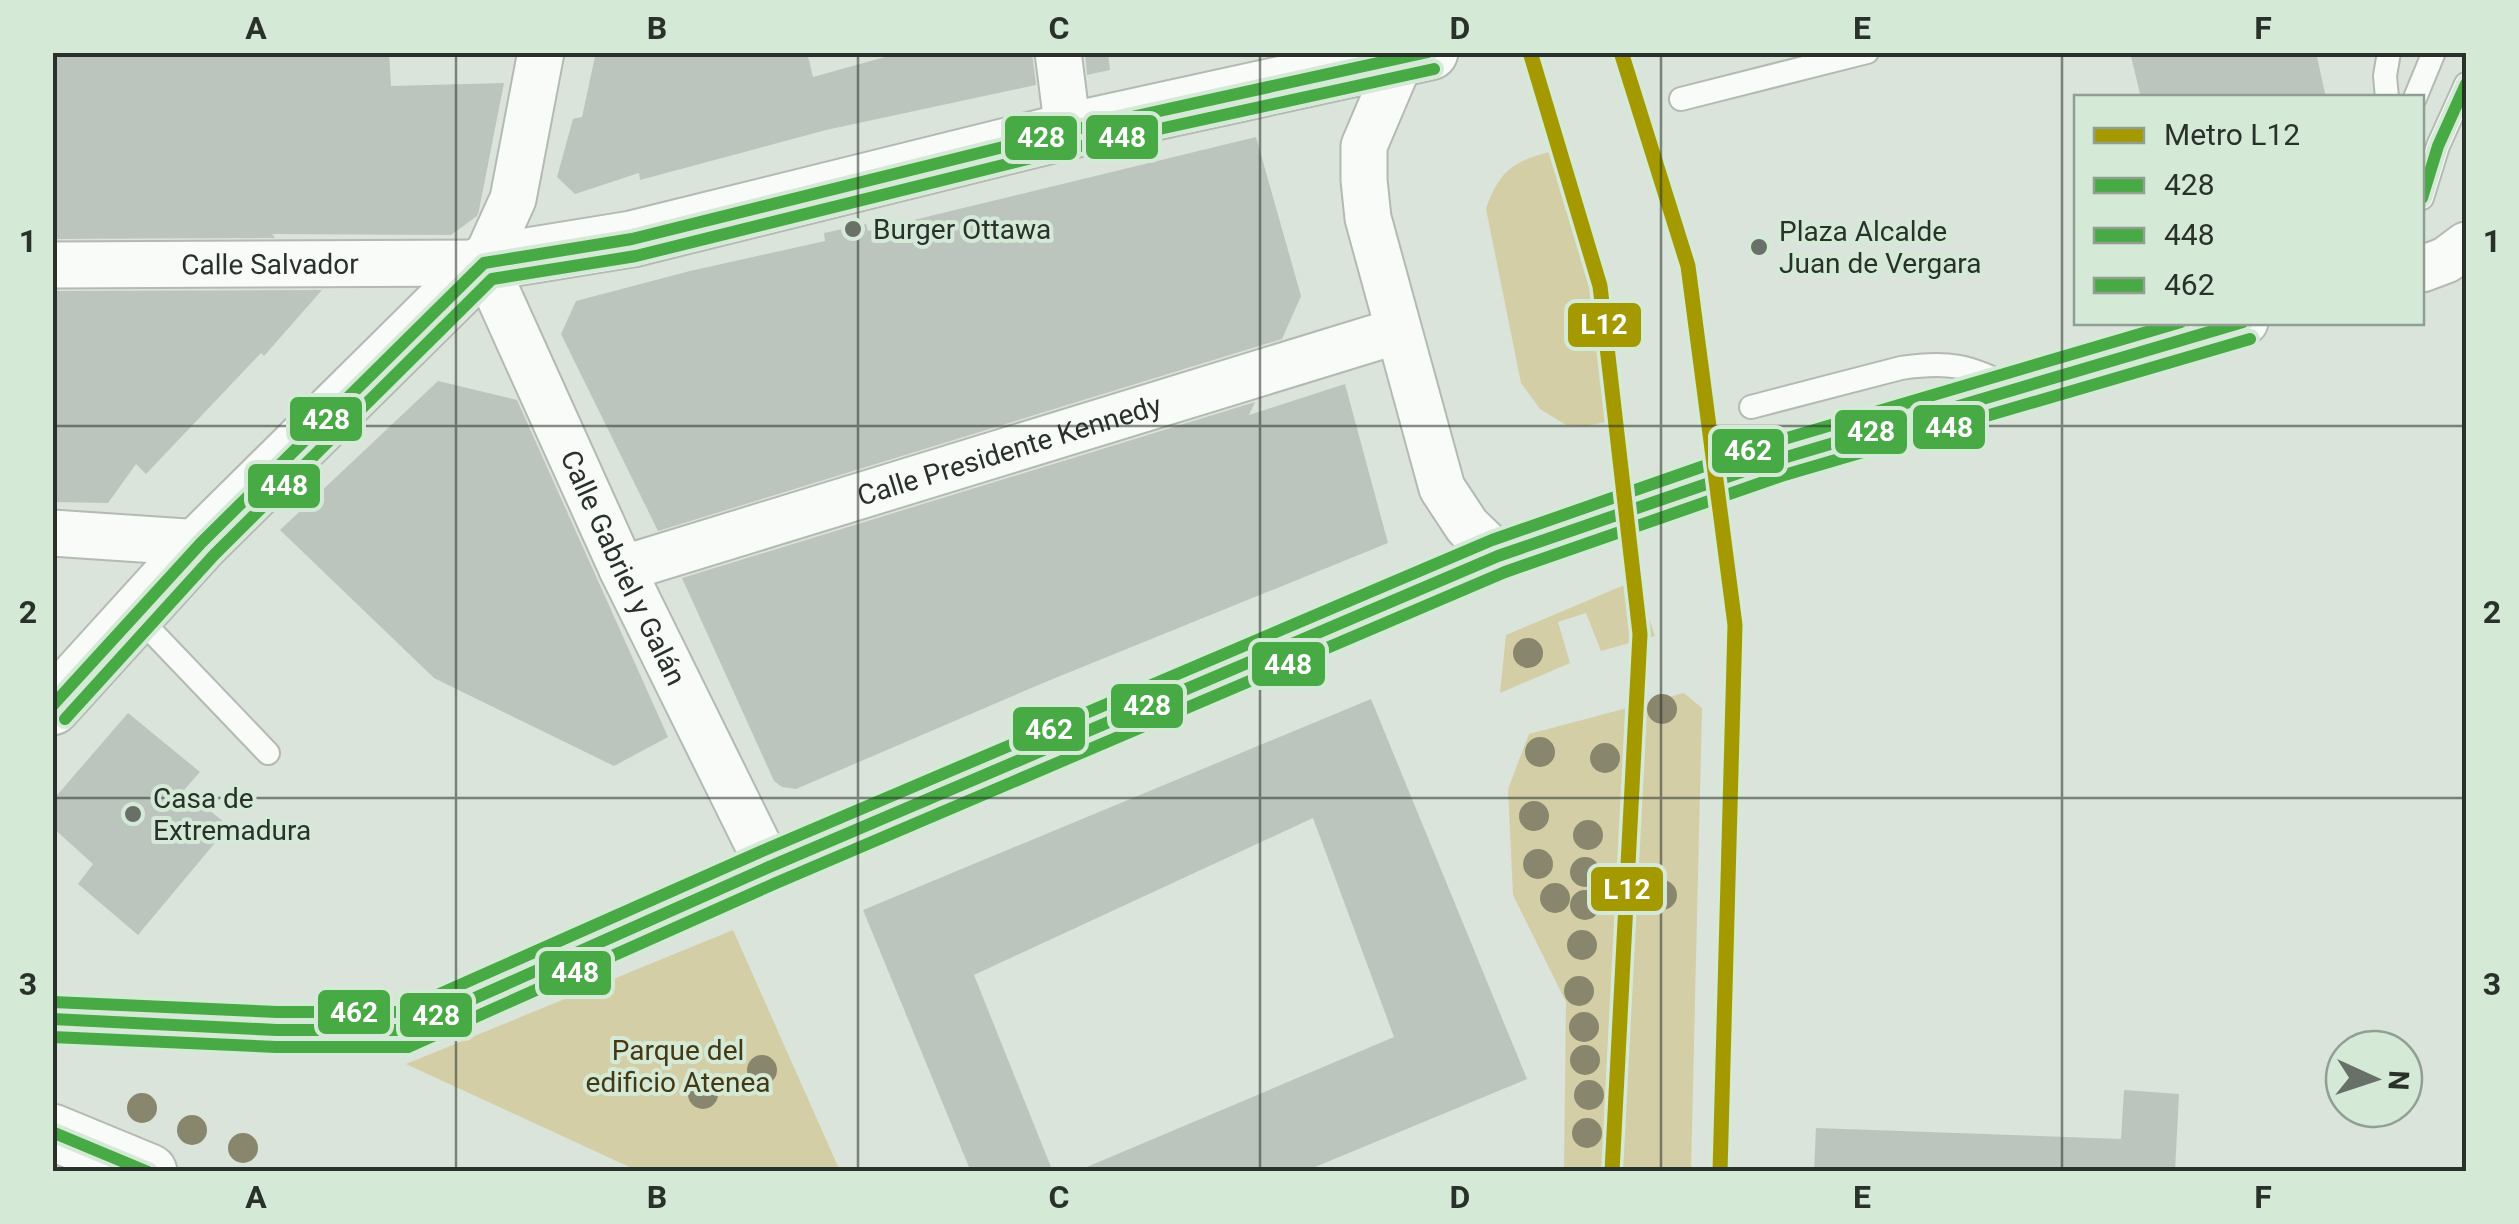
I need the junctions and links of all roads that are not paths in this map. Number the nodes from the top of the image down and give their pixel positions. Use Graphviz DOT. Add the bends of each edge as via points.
graph roads {
  1 [pos="542,52"];
  2 [pos="1058,52"];
  3 [pos="1867,52"];
  4 [pos="2389,52"];
  5 [pos="2434,52"];
  6 [pos="1416,55"];
  7 [pos="2466,84"];
  8 [pos="2387,95"];
  9 [pos="2416,95"];
  10 [pos="1681,99"];
  11 [pos="1068,131"];
  12 [pos="2424,192"];
  13 [pos="2466,244"];
  14 [pos="484,263"];
  15 [pos="52,264"];
  16 [pos="2424,268"];
  17 [pos="2235,325"];
  18 [pos="1397,331"];
  19 [pos="2014,389"];
  20 [pos="1751,407"];
  21 [pos="52,533"];
  22 [pos="200,543"];
  23 [pos="1498,556"];
  24 [pos="622,570"];
  25 [pos="136,616"];
  26 [pos="52,707"];
  27 [pos="268,753"];
  28 [pos="770,868"];
  29 [pos="52,1019"];
  30 [pos="52,1132"];
  31 [pos="150,1172"];
  1 -- 14 [label="street" via="513,199"];
  2 -- 11 [label="street"];
  3 -- 10 [label="lane"];
  4 -- 8 [label="lane"];
  5 -- 9 [label="lane"];
  6 -- 11 [label="street"];
  6 -- 18 [label="street" via="1364,146 1368,218"];
  7 -- 12 [label="lane"];
  11 -- 14 [label="street" via="632,239"];
  13 -- 16 [label="street"];
  14 -- 15 [label="street, Calle Salvador"];
  14 -- 22 [label="street"];
  14 -- 24 [label="street, Calle Gabriel y Galán"];
  17 -- 19 [label="street"];
  18 -- 23 [label="street" via="1442,488"];
  18 -- 24 [label="street, Calle Presidente Kennedy"];
  19 -- 20 [label="lane" via="1967,366 1924,364"];
  19 -- 23 [label="street" via="1743,468"];
  21 -- 22 [label="street"];
  22 -- 25 [label="street"];
  23 -- 28 [label="street"];
  24 -- 28 [label="street, Calle Gabriel y Galán"];
  25 -- 26 [label="street"];
  25 -- 27 [label="lane"];
  28 -- 29 [label="street" via="402,1030"];
  30 -- 31 [label="street"];
}
